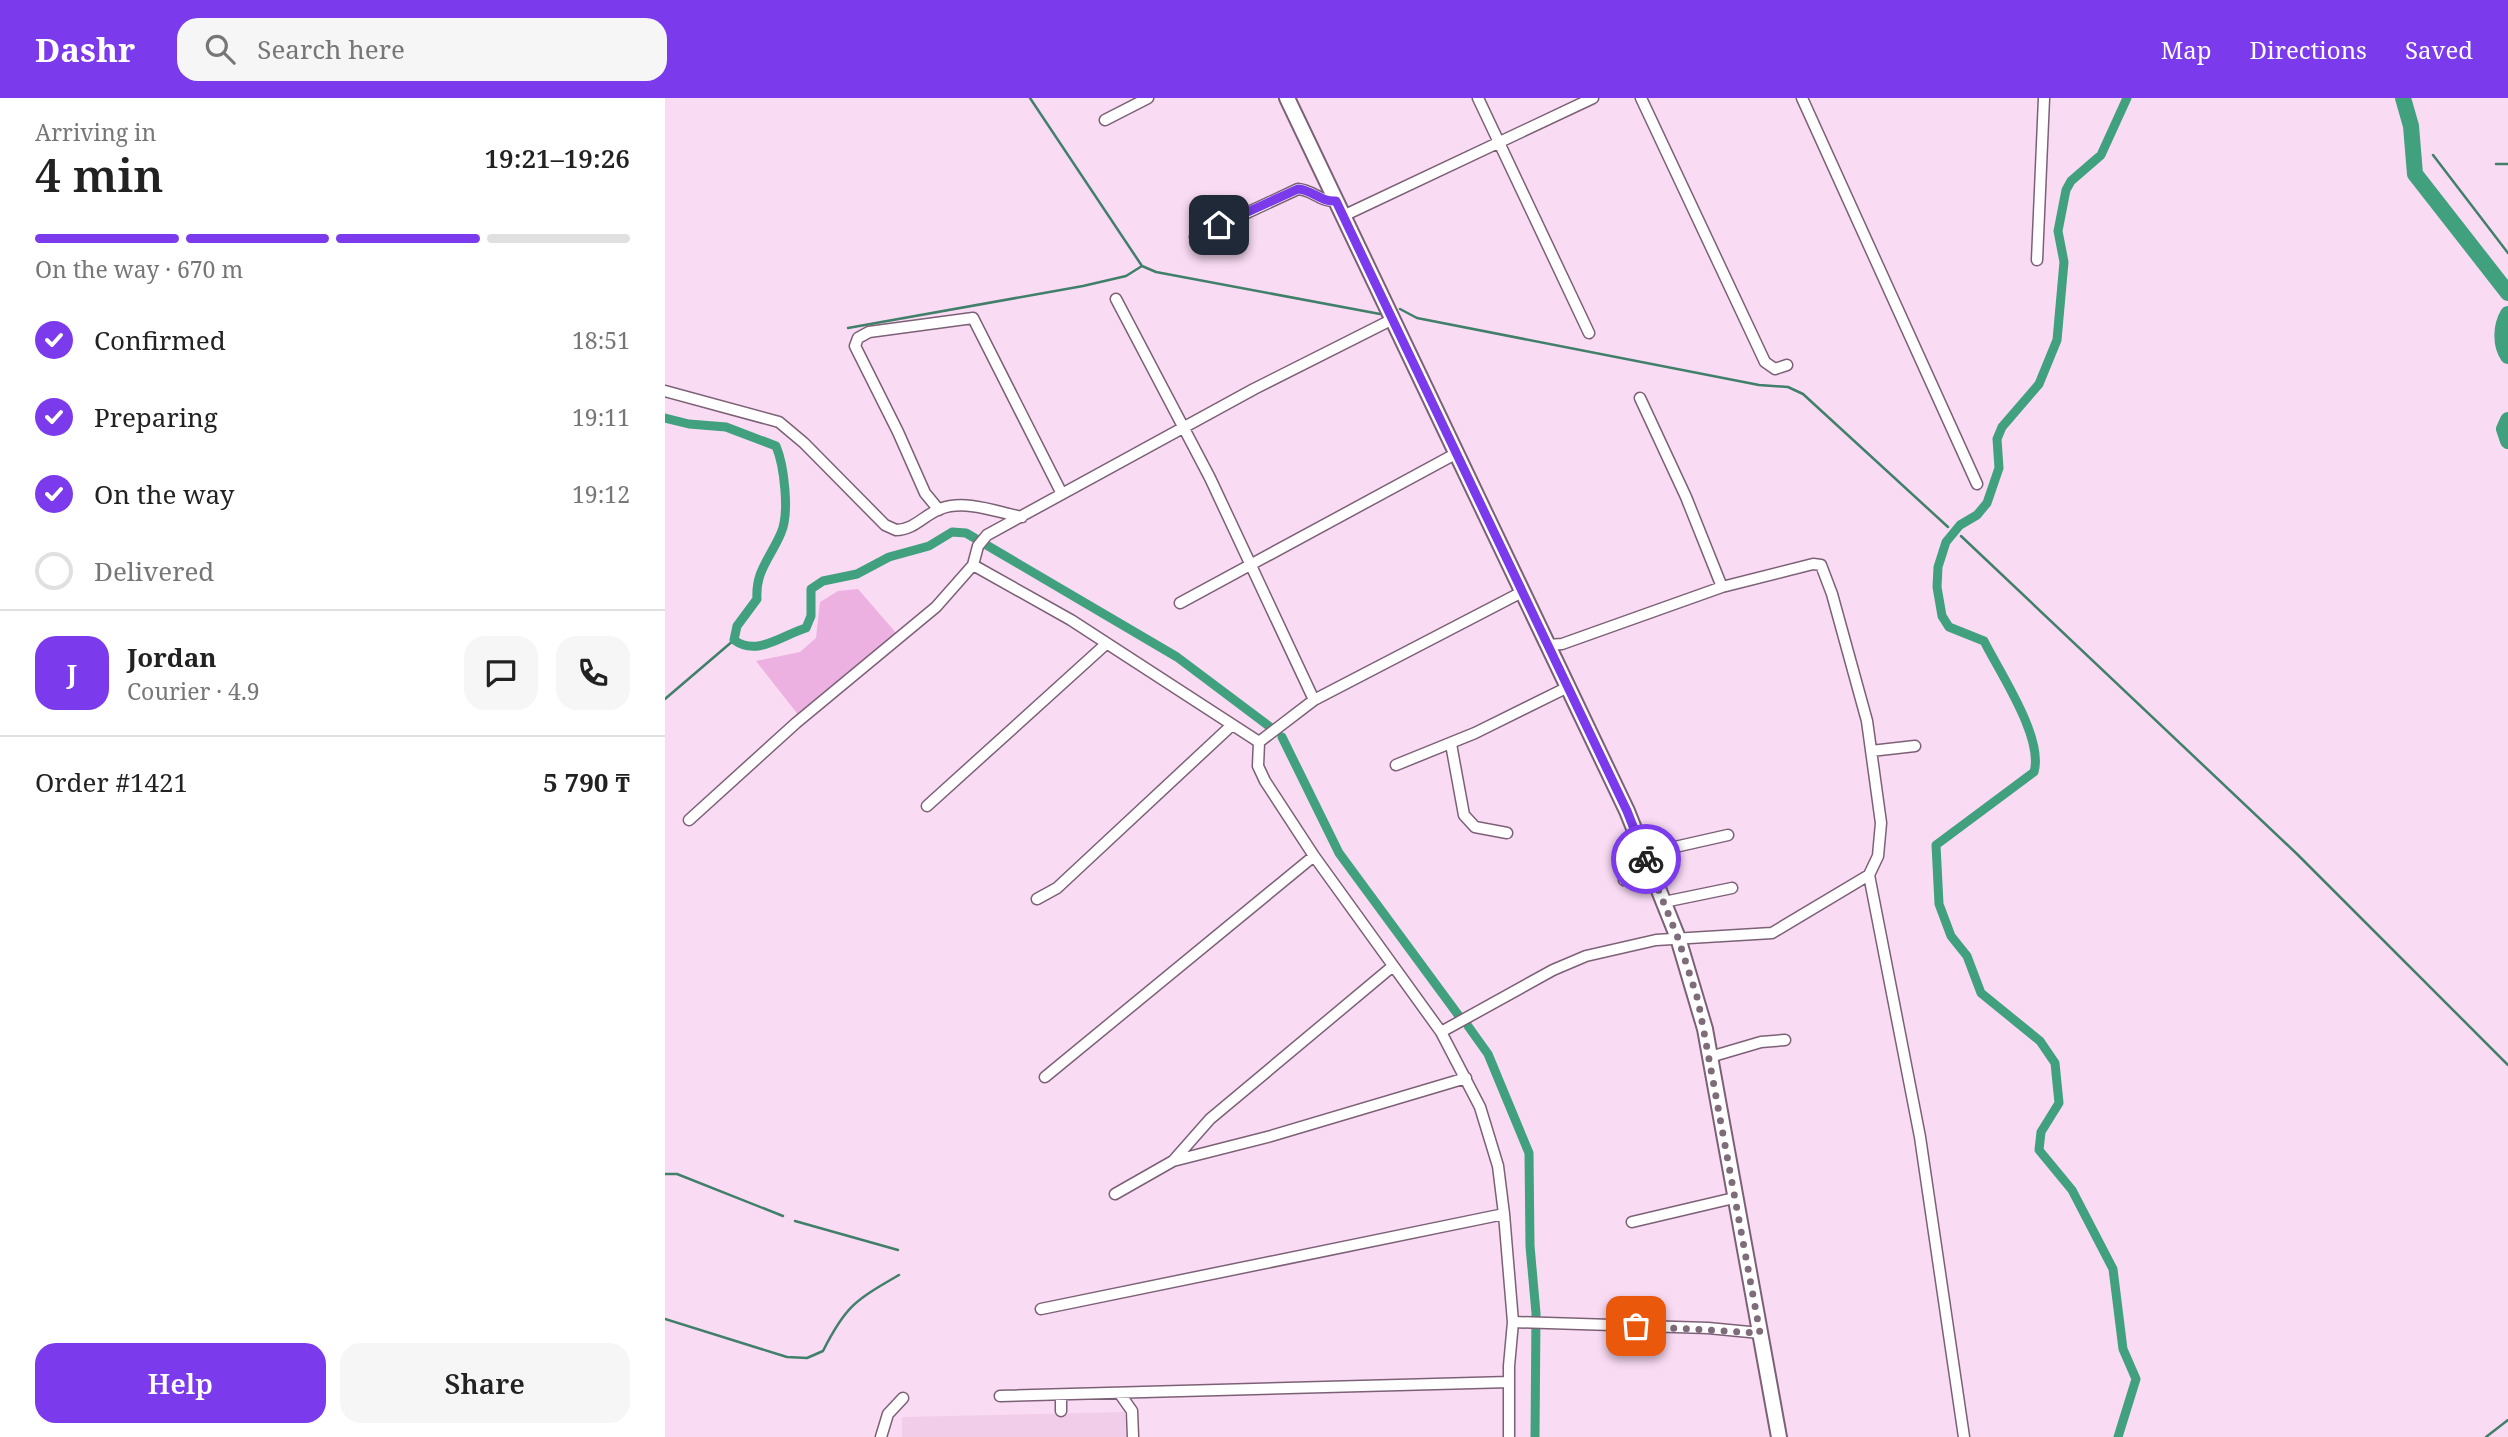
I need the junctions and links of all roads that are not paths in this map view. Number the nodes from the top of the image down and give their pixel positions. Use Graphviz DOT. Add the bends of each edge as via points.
graph roads {
  1 [pos="1148,98"];
  2 [pos="1287,98"];
  3 [pos="1478,98"];
  4 [pos="1593,98"];
  5 [pos="1641,98"];
  6 [pos="1802,98"];
  7 [pos="2044,98"];
  8 [pos="1105,120"];
  9 [pos="1499,143"];
  10 [pos="1336,201"];
  11 [pos="1343,216"];
  12 [pos="1195,237"];
  13 [pos="2037,260"];
  14 [pos="1116,299"];
  15 [pos="1392,319"];
  16 [pos="1589,334"];
  17 [pos="1787,365"];
  18 [pos="665,391"];
  19 [pos="1640,398"];
  20 [pos="1185,429"];
  21 [pos="1457,453"];
  22 [pos="1977,484"];
  23 [pos="1062,494"];
  24 [pos="939,510"];
  25 [pos="1022,517"];
  26 [pos="973,565"];
  27 [pos="1250,565"];
  28 [pos="1723,587"];
  29 [pos="1522,592"];
  30 [pos="1180,603"];
  31 [pos="1106,644"];
  32 [pos="1548,645"];
  33 [pos="1568,687"];
  34 [pos="1314,700"];
  35 [pos="1232,725"];
  36 [pos="1259,742"];
  37 [pos="1451,744"];
  38 [pos="1915,746"];
  39 [pos="1871,751"];
  40 [pos="1396,765"];
  41 [pos="927,806"];
  42 [pos="689,821"];
  43 [pos="1507,833"];
  44 [pos="1728,835"];
  45 [pos="1644,854"];
  46 [pos="1314,856"];
  47 [pos="1651,870"];
  48 [pos="1869,875"];
  49 [pos="1624,880"];
  50 [pos="1732,888"];
  51 [pos="1037,899"];
  52 [pos="1664,902"];
  53 [pos="1678,938"];
  54 [pos="1393,966"];
  55 [pos="1441,1032"];
  56 [pos="1785,1040"];
  57 [pos="1710,1057"];
  58 [pos="1045,1077"];
  59 [pos="1466,1078"];
  60 [pos="1173,1161"];
  61 [pos="1115,1195"];
  62 [pos="1734,1198"];
  63 [pos="1504,1214"];
  64 [pos="1632,1222"];
  65 [pos="1041,1309"];
  66 [pos="1513,1322"];
  67 [pos="1760,1333"];
  68 [pos="1509,1382"];
  69 [pos="1120,1394"];
  70 [pos="1061,1395"];
  71 [pos="1000,1396"];
  72 [pos="903,1398"];
  73 [pos="1061,1410"];
  74 [pos="881,1437"];
  75 [pos="1133,1437"];
  76 [pos="1509,1437"];
  77 [pos="1779,1437"];
  78 [pos="1964,1437"];
  1 -- 8 [label="street"];
  2 -- 10 [label="main road"];
  3 -- 9 [label="street"];
  4 -- 9 [label="street"];
  5 -- 17 [label="street" via="1765,362 1775,369"];
  6 -- 22 [label="street"];
  7 -- 13 [label="street"];
  9 -- 11 [label="street"];
  9 -- 16 [label="street"];
  10 -- 11 [label="main road"];
  10 -- 12 [label="street" via="1322,201 1298,189"];
  11 -- 15 [label="main road"];
  14 -- 20 [label="street"];
  15 -- 20 [label="street"];
  15 -- 21 [label="main road"];
  18 -- 24 [label="street" via="779,422 890,527 908,528"];
  19 -- 28 [label="street"];
  20 -- 23 [label="street"];
  20 -- 27 [label="street"];
  21 -- 27 [label="street"];
  21 -- 29 [label="main road"];
  23 -- 24 [label="street" via="973,318 869,332 858,338 855,346 925,493"];
  23 -- 25 [label="street"];
  24 -- 25 [label="street" via="971,506"];
  25 -- 26 [label="street" via="981,542"];
  26 -- 31 [label="street"];
  26 -- 42 [label="street" via="936,607 796,723"];
  27 -- 30 [label="street"];
  27 -- 34 [label="street"];
  28 -- 32 [label="street"];
  28 -- 39 [label="street" via="1813,564 1822,566 1850,657"];
  29 -- 32 [label="main road"];
  29 -- 34 [label="street"];
  31 -- 35 [label="street"];
  31 -- 41 [label="street"];
  32 -- 33 [label="main road"];
  33 -- 37 [label="street"];
  33 -- 45 [label="main road"];
  34 -- 36 [label="street"];
  35 -- 36 [label="street"];
  35 -- 51 [label="street" via="1057,888"];
  36 -- 46 [label="street" via="1259,769"];
  37 -- 40 [label="street"];
  37 -- 43 [label="street" via="1464,815 1475,827"];
  38 -- 39 [label="street"];
  39 -- 48 [label="street" via="1881,823 1878,856"];
  44 -- 45 [label="street"];
  45 -- 47 [label="main road"];
  46 -- 54 [label="street"];
  46 -- 58 [label="street"];
  47 -- 49 [label="street"];
  47 -- 52 [label="main road"];
  48 -- 53 [label="street" via="1772,933"];
  48 -- 78 [label="street" via="1920,1138"];
  50 -- 52 [label="street"];
  52 -- 53 [label="main road"];
  53 -- 55 [label="street" via="1640,942 1569,962"];
  53 -- 57 [label="main road"];
  54 -- 55 [label="street"];
  54 -- 60 [label="street" via="1210,1119"];
  55 -- 59 [label="street"];
  56 -- 57 [label="street"];
  57 -- 62 [label="main road"];
  59 -- 60 [label="street"];
  59 -- 63 [label="street" via="1492,1144"];
  60 -- 61 [label="street"];
  62 -- 64 [label="street"];
  62 -- 67 [label="main road"];
  63 -- 65 [label="street"];
  63 -- 66 [label="street"];
  66 -- 67 [label="street"];
  66 -- 68 [label="street"];
  67 -- 77 [label="main road"];
  68 -- 69 [label="street"];
  68 -- 76 [label="street"];
  69 -- 70 [label="street"];
  69 -- 75 [label="street" via="1132,1410"];
  70 -- 71 [label="street"];
  70 -- 73 [label="street"];
  72 -- 74 [label="street" via="888,1414"];
}
